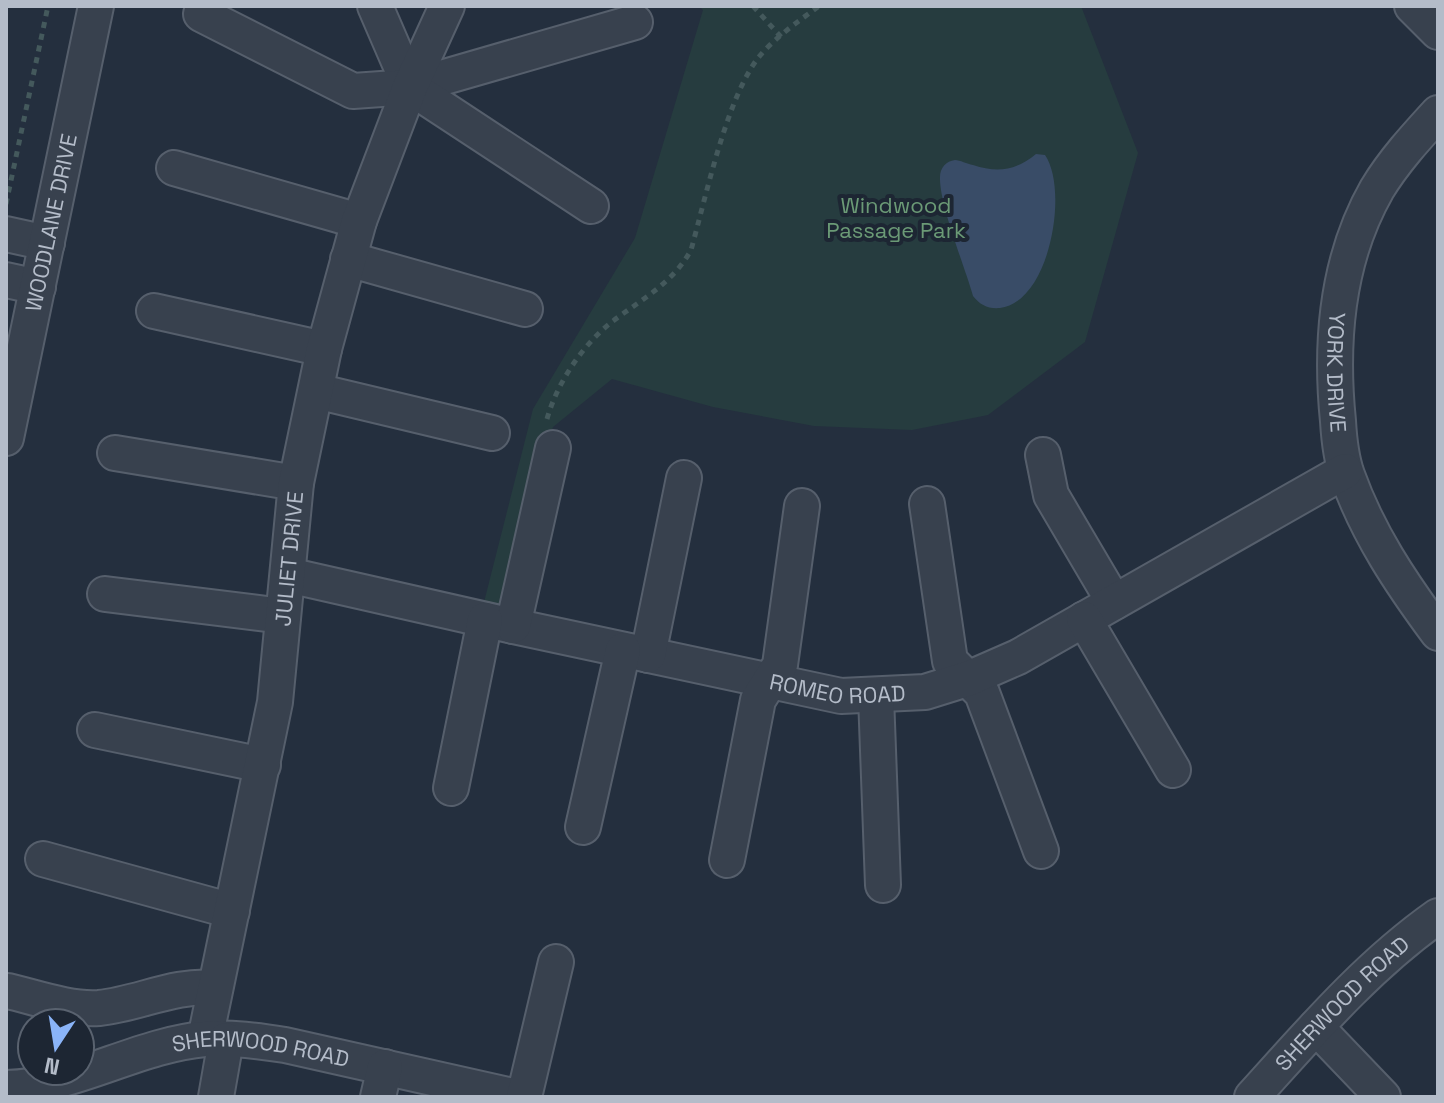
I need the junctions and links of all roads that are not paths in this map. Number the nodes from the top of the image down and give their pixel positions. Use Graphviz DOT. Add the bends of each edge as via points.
graph roads {
  1 [pos="96,6"];
  2 [pos="375,6"];
  3 [pos="447,6"];
  4 [pos="1412,6"];
  5 [pos="201,14"];
  6 [pos="635,22"];
  7 [pos="1438,32"];
  8 [pos="410,87"];
  9 [pos="1438,113"];
  10 [pos="174,168"];
  11 [pos="591,206"];
  12 [pos="359,221"];
  13 [pos="6,234"];
  14 [pos="47,243"];
  15 [pos="348,259"];
  16 [pos="22,283"];
  17 [pos="525,309"];
  18 [pos="154,311"];
  19 [pos="324,349"];
  20 [pos="316,391"];
  21 [pos="492,433"];
  22 [pos="549,437"];
  23 [pos="6,438"];
  24 [pos="115,453"];
  25 [pos="1043,455"];
  26 [pos="1345,471"];
  27 [pos="684,478"];
  28 [pos="296,483"];
  29 [pos="927,504"];
  30 [pos="802,506"];
  31 [pos="288,575"];
  32 [pos="105,594"];
  33 [pos="1114,602"];
  34 [pos="283,616"];
  35 [pos="1084,619"];
  36 [pos="499,623"];
  37 [pos="1438,633"];
  38 [pos="636,653"];
  39 [pos="970,678"];
  40 [pos="770,682"];
  41 [pos="876,696"];
  42 [pos="95,730"];
  43 [pos="263,765"];
  44 [pos="1173,770"];
  45 [pos="451,788"];
  46 [pos="583,827"];
  47 [pos="1041,851"];
  48 [pos="43,859"];
  49 [pos="727,860"];
  50 [pos="883,885"];
  51 [pos="232,911"];
  52 [pos="1438,916"];
  53 [pos="556,962"];
  54 [pos="215,988"];
  55 [pos="8,991"];
  56 [pos="1316,1027"];
  57 [pos="215,1039"];
  58 [pos="381,1082"];
  59 [pos="6,1088"];
  60 [pos="216,1097"];
  61 [pos="517,1097"];
  62 [pos="524,1097"];
  63 [pos="1252,1097"];
  64 [pos="1383,1097"];
  1 -- 14 [label="street, WOODLANE DRIVE"];
  2 -- 8 [label="street"];
  3 -- 8 [label="street, JULIET DRIVE"];
  4 -- 7 [label="street"];
  5 -- 8 [label="street" via="353,91"];
  6 -- 8 [label="street"];
  8 -- 11 [label="street"];
  8 -- 12 [label="street, JULIET DRIVE"];
  9 -- 26 [label="street, YORK DRIVE" via="1377,189 1348,264 1334,353"];
  10 -- 12 [label="street"];
  12 -- 15 [label="street, JULIET DRIVE"];
  13 -- 14 [label="street"];
  14 -- 16 [label="street, WOODLANE DRIVE"];
  15 -- 17 [label="street"];
  15 -- 19 [label="street, JULIET DRIVE"];
  16 -- 23 [label="street, WOODLANE DRIVE"];
  18 -- 19 [label="street"];
  19 -- 20 [label="street, JULIET DRIVE"];
  20 -- 21 [label="street"];
  20 -- 28 [label="street, JULIET DRIVE"];
  22 -- 36 [label="street"];
  24 -- 28 [label="street"];
  25 -- 33 [label="street" via="1051,495"];
  26 -- 33 [label="street, ROMEO ROAD"];
  26 -- 37 [label="street, YORK DRIVE" via="1375,540"];
  27 -- 38 [label="street"];
  28 -- 31 [label="street, JULIET DRIVE"];
  29 -- 39 [label="street" via="950,661"];
  30 -- 40 [label="street" via="780,665"];
  31 -- 34 [label="street, JULIET DRIVE"];
  31 -- 36 [label="street, ROMEO ROAD"];
  32 -- 34 [label="street"];
  33 -- 35 [label="street, ROMEO ROAD"];
  34 -- 43 [label="street, JULIET DRIVE"];
  35 -- 39 [label="street, ROMEO ROAD"];
  35 -- 44 [label="street"];
  36 -- 38 [label="street, ROMEO ROAD"];
  36 -- 45 [label="street"];
  38 -- 40 [label="street, ROMEO ROAD"];
  38 -- 46 [label="street"];
  39 -- 41 [label="street, ROMEO ROAD" via="925,692"];
  39 -- 47 [label="street" via="982,693"];
  40 -- 41 [label="street, ROMEO ROAD" via="841,696"];
  40 -- 49 [label="street" via="758,700"];
  41 -- 50 [label="street"];
  42 -- 43 [label="street"];
  43 -- 51 [label="street, JULIET DRIVE"];
  48 -- 51 [label="street"];
  51 -- 54 [label="street, JULIET DRIVE"];
  52 -- 56 [label="street, SHERWOOD ROAD" via="1385,958"];
  53 -- 62 [label="street"];
  54 -- 55 [label="street" via="180,988 100,1008"];
  54 -- 57 [label="street, JULIET DRIVE"];
  56 -- 63 [label="street, SHERWOOD ROAD"];
  56 -- 64 [label="street"];
  57 -- 58 [label="street, SHERWOOD ROAD" via="285,1045"];
  57 -- 59 [label="street, SHERWOOD ROAD"];
  57 -- 60 [label="street, JULIET DRIVE"];
  58 -- 61 [label="street, SHERWOOD ROAD"];
}
